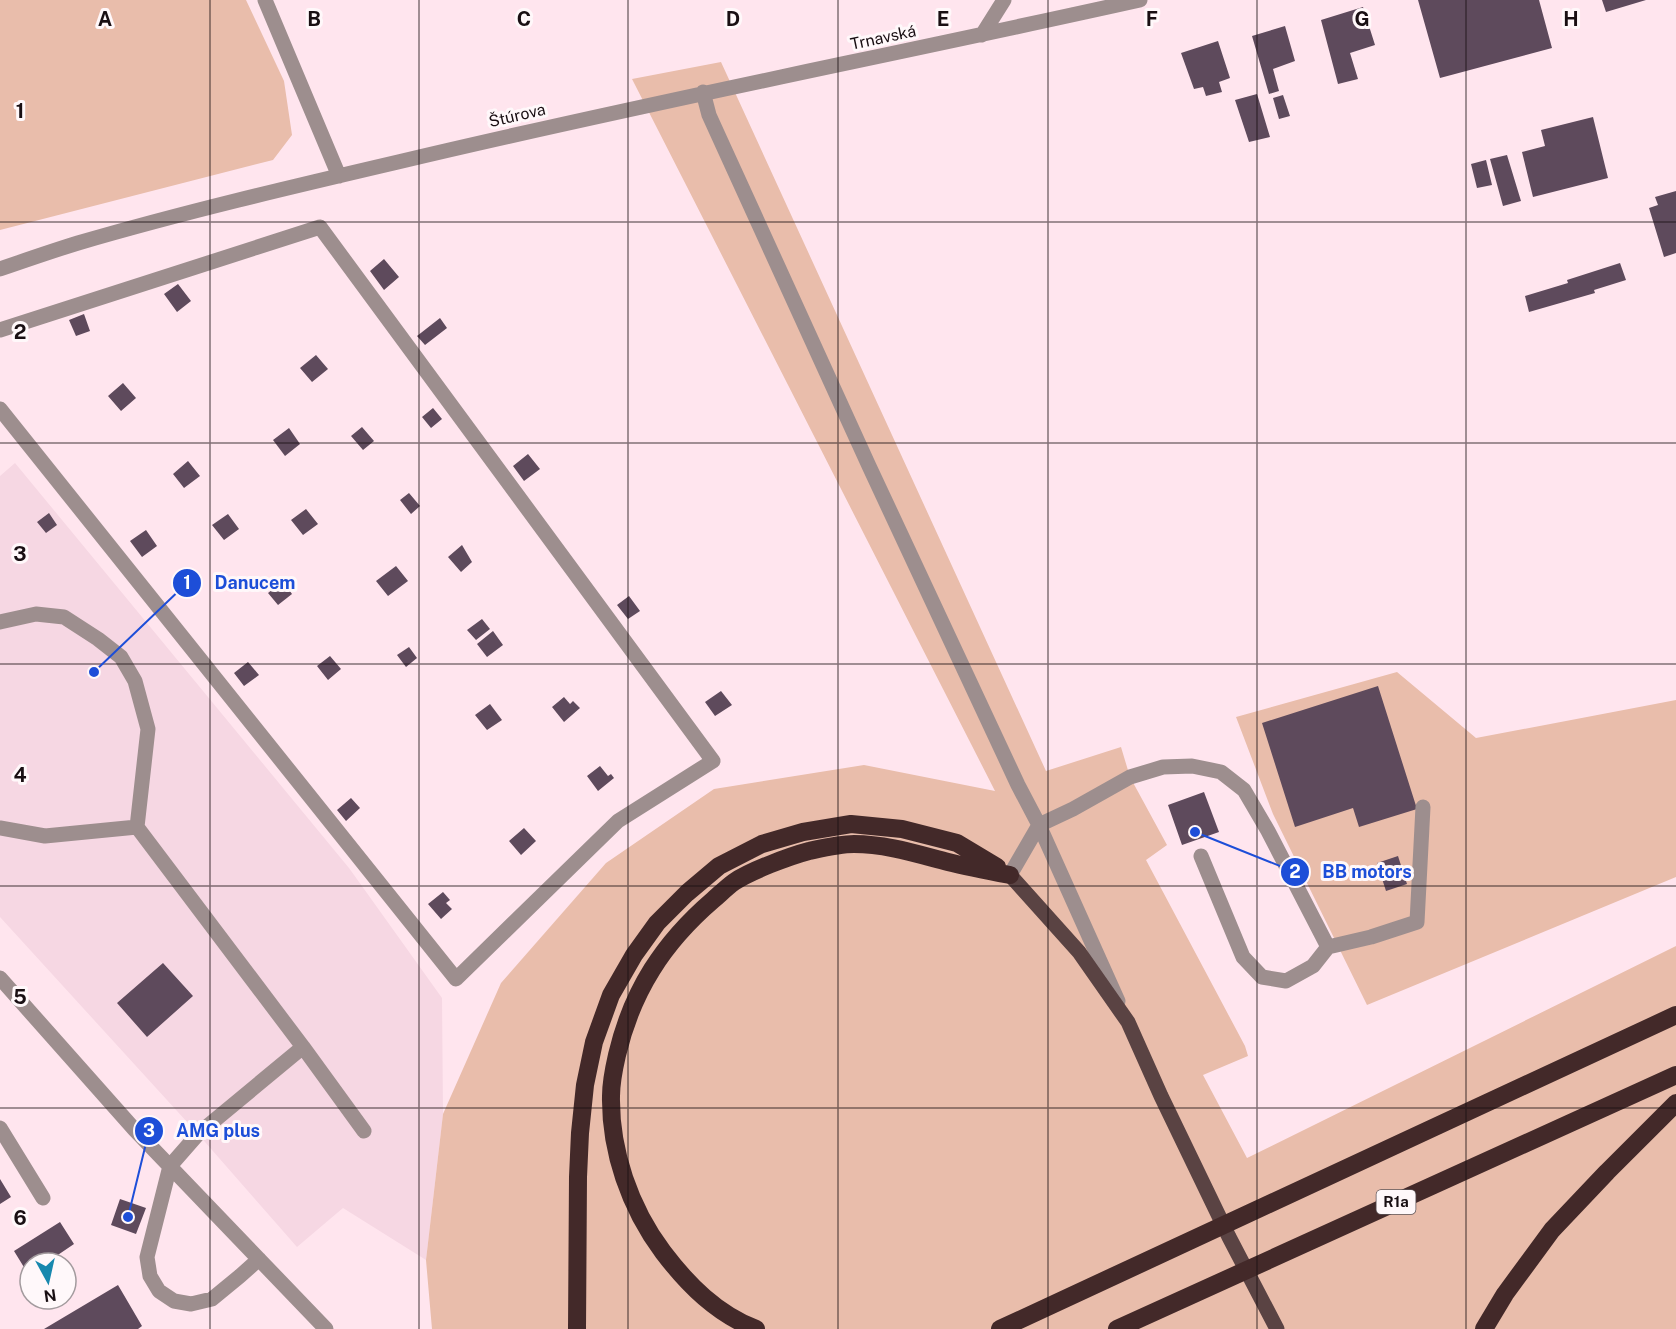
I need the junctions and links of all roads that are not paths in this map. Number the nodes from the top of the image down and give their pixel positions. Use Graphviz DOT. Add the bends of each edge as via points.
graph roads {
  1 [pos="265,0"];
  2 [pos="1004,0"];
  3 [pos="1140,0"];
  4 [pos="982,35"];
  5 [pos="703,92"];
  6 [pos="339,176"];
  7 [pos="0,269"];
  8 [pos="0,330"];
  9 [pos="0,409"];
  10 [pos="0,622"];
  11 [pos="1423,807"];
  12 [pos="1039,825"];
  13 [pos="137,827"];
  14 [pos="0,828"];
  15 [pos="1201,856"];
  16 [pos="1010,875"];
  17 [pos="1328,947"];
  18 [pos="0,978"];
  19 [pos="1676,1015"];
  20 [pos="1128,1022"];
  21 [pos="303,1047"];
  22 [pos="1676,1075"];
  23 [pos="1676,1103"];
  24 [pos="0,1128"];
  25 [pos="364,1131"];
  26 [pos="170,1166"];
  27 [pos="43,1198"];
  28 [pos="259,1259"];
  29 [pos="326,1329"];
  30 [pos="577,1329"];
  31 [pos="756,1329"];
  32 [pos="1000,1329"];
  33 [pos="1117,1329"];
  34 [pos="1277,1329"];
  35 [pos="1484,1329"];
  1 -- 6 [label="street"];
  2 -- 4 [label="street"];
  3 -- 4 [label="street, Trnavská"];
  4 -- 5 [label="street, Trnavská"];
  5 -- 6 [label="street, Štúrova"];
  5 -- 12 [label="street" via="718,137 868,466"];
  6 -- 7 [label="street, Štúrova" via="76,243"];
  8 -- 9 [label="street" via="320,227 713,760 618,821 456,980"];
  10 -- 13 [label="street" via="36,614 64,617 121,657 135,681 148,729"];
  11 -- 17 [label="street" via="1417,922"];
  12 -- 16 [label="street"];
  12 -- 17 [label="street" via="1130,777 1163,767 1192,766 1221,772 1244,790"];
  12 -- 20 [label="street"];
  13 -- 14 [label="street" via="45,836"];
  13 -- 21 [label="street"];
  15 -- 17 [label="street" via="1243,957 1263,978 1286,981 1313,966"];
  16 -- 20 [label="main road" via="1079,952"];
  16 -- 30 [label="highway" via="957,843 902,829 850,824 762,844 719,866 657,924 611,995 594,1042 585,1085 578,1166"];
  16 -- 31 [label="highway" via="898,849 854,844 809,851 735,882 671,941 642,984 624,1028 611,1095 617,1152 630,1195 652,1238 678,1272 705,1299"];
  18 -- 26 [label="street"];
  19 -- 32 [label="highway"];
  20 -- 34 [label="main road" via="1228,1237"];
  21 -- 25 [label="street"];
  21 -- 26 [label="street" via="198,1134"];
  22 -- 33 [label="highway, R1a"];
  23 -- 35 [label="highway" via="1552,1230"];
  24 -- 27 [label="street"];
  26 -- 28 [label="street"];
  26 -- 28 [label="street" via="147,1257 150,1276 159,1291 191,1304 212,1299"];
  28 -- 29 [label="street"];
}
